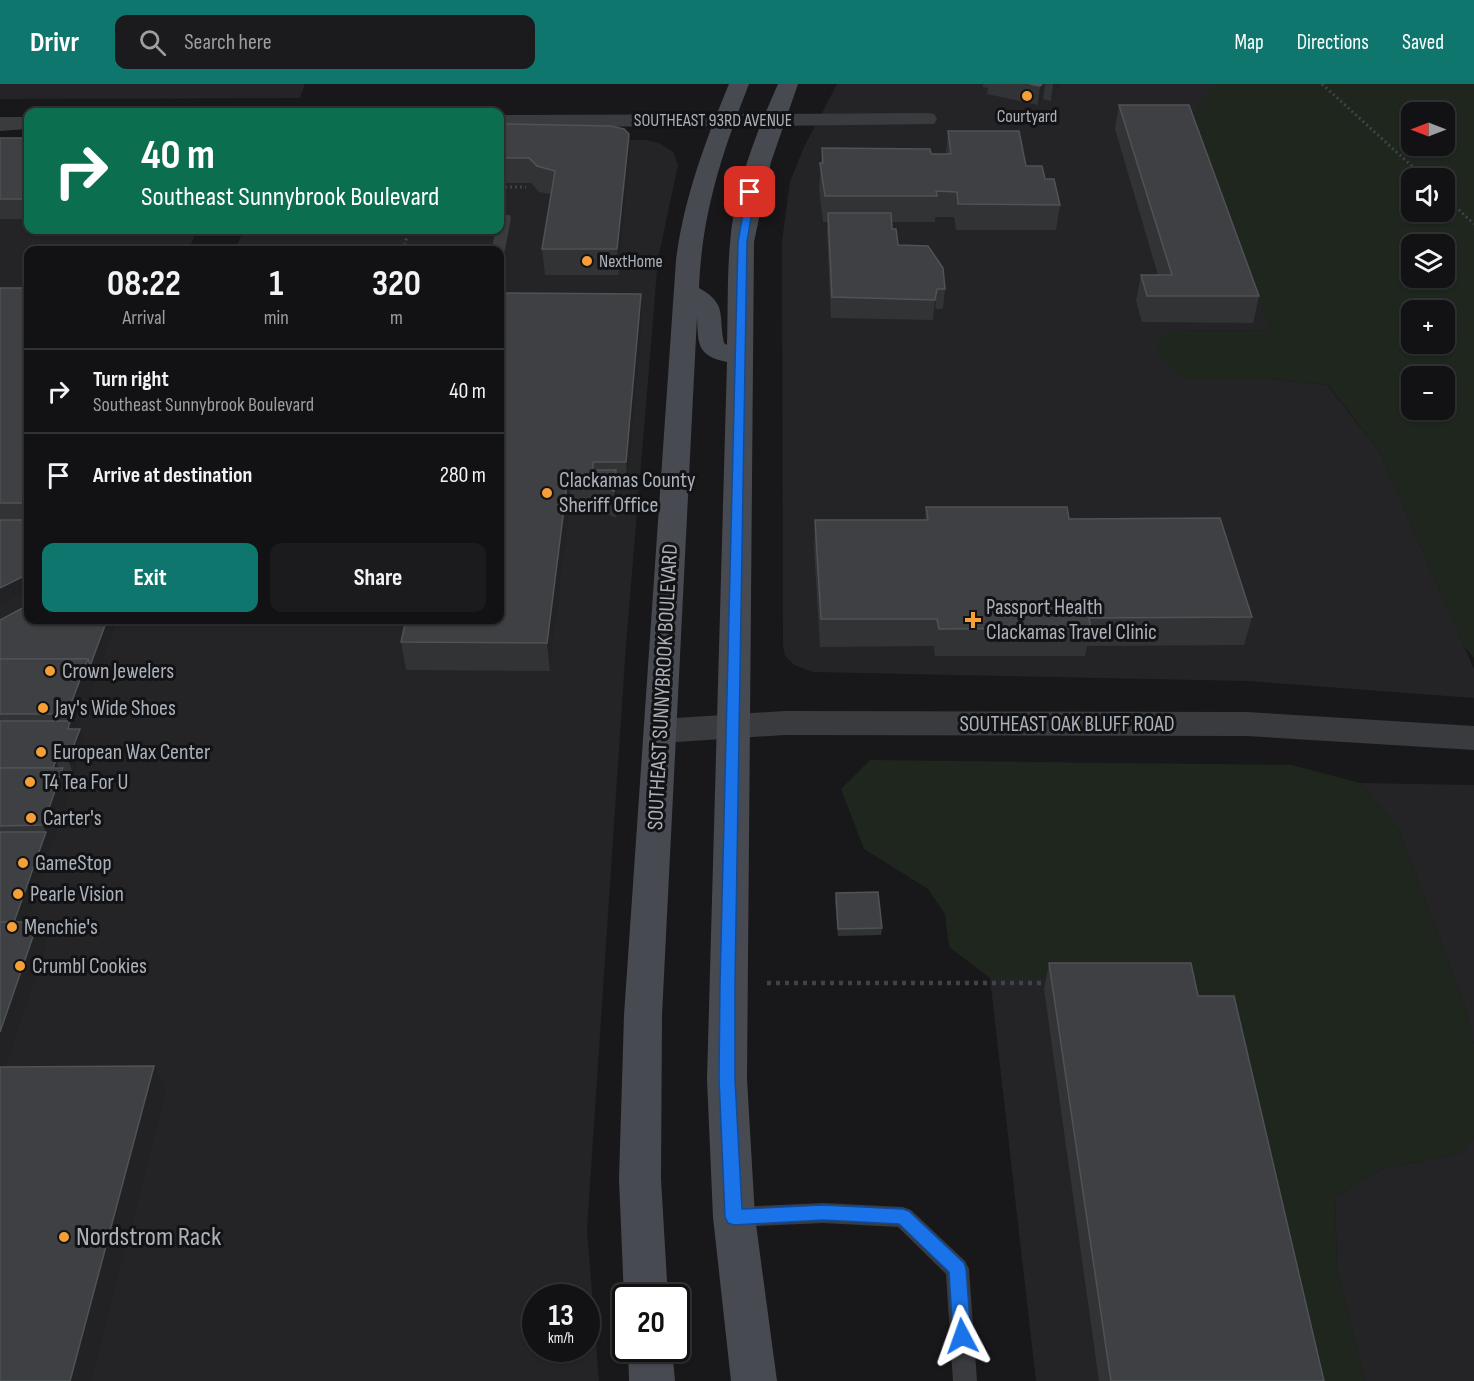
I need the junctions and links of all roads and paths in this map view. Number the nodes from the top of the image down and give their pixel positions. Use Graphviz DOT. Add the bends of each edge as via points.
graph roads {
  1 [pos="739,84"];
  2 [pos="788,84"];
  3 [pos="1322,84"];
  4 [pos="926,119"];
  5 [pos="723,120"];
  6 [pos="773,120"];
  7 [pos="504,121"];
  8 [pos="24,123"];
  9 [pos="0,124"];
  10 [pos="1414,168"];
  11 [pos="504,187"];
  12 [pos="526,187"];
  13 [pos="1455,206"];
  14 [pos="1474,224"];
  15 [pos="687,291"];
  16 [pos="740,357"];
  17 [pos="733,726"];
  18 [pos="661,731"];
  19 [pos="1474,738"];
  20 [pos="1058,983"];
  21 [pos="728,984"];
  22 [pos="734,1217"];
  23 [pos="645,1284"];
  24 [pos="651,1362"];
  25 [pos="652,1381"];
  26 [pos="754,1381"];
  27 [pos="965,1381"];
  1 -- 5 [label="main road, SOUTHEAST SUNNYBROOK BOULEVARD"];
  2 -- 6 [label="main road"];
  3 -- 10 [label="path"];
  4 -- 6 [label="street, SOUTHEAST 93RD AVENUE"];
  5 -- 6 [label="street, SOUTHEAST 93RD AVENUE"];
  5 -- 7 [label="street, SOUTHEAST 93RD AVENUE"];
  5 -- 15 [label="main road, SOUTHEAST SUNNYBROOK BOULEVARD" via="694,209"];
  6 -- 16 [label="main road" via="756,168 742,242"];
  8 -- 9 [label="street"];
  11 -- 12 [label="path"];
  13 -- 14 [label="path"];
  15 -- 16 [label="main road" via="709,310 712,345 726,356"];
  15 -- 18 [label="main road, SOUTHEAST SUNNYBROOK BOULEVARD"];
  16 -- 17 [label="main road"];
  17 -- 18 [label="street, SOUTHEAST OAK BLUFF ROAD"];
  17 -- 19 [label="street, SOUTHEAST OAK BLUFF ROAD" via="1247,724"];
  17 -- 21 [label="main road"];
  18 -- 23 [label="main road, SOUTHEAST SUNNYBROOK BOULEVARD" via="640,1084"];
  20 -- 21 [label="path"];
  21 -- 22 [label="main road" via="727,1079"];
  22 -- 26 [label="main road"];
  22 -- 27 [label="lane" via="823,1212 903,1217 957,1269"];
  24 -- 25 [label="main road"];
}
